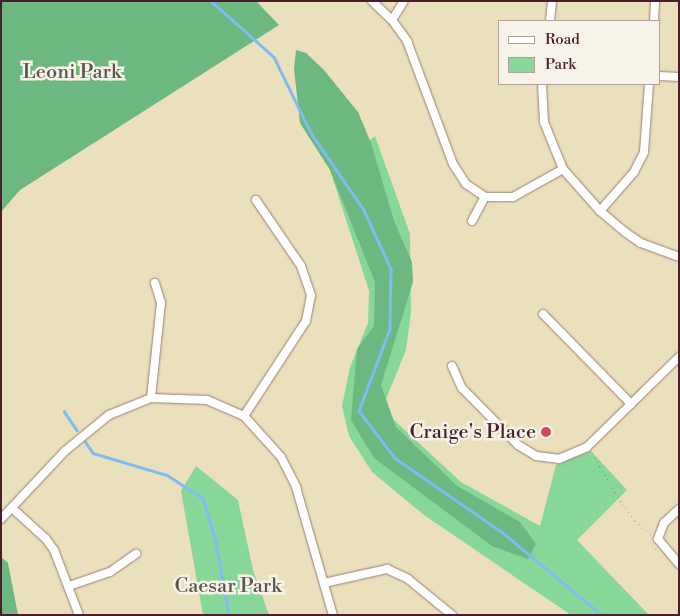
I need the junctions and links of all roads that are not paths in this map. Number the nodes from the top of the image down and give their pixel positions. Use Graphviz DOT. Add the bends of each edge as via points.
graph roads {
  1 [pos="372,1"];
  2 [pos="404,1"];
  3 [pos="552,1"];
  4 [pos="655,1"];
  5 [pos="392,20"];
  6 [pos="550,20"];
  7 [pos="654,20"];
  8 [pos="660,76"];
  9 [pos="679,77"];
  10 [pos="542,85"];
  11 [pos="649,85"];
  12 [pos="563,169"];
  13 [pos="485,197"];
  14 [pos="256,200"];
  15 [pos="600,211"];
  16 [pos="472,221"];
  17 [pos="679,257"];
  18 [pos="155,283"];
  19 [pos="543,314"];
  20 [pos="679,357"];
  21 [pos="452,366"];
  22 [pos="151,398"];
  23 [pos="631,404"];
  24 [pos="244,416"];
  25 [pos="12,508"];
  26 [pos="679,509"];
  27 [pos="1,519"];
  28 [pos="136,554"];
  29 [pos="679,564"];
  30 [pos="324,583"];
  31 [pos="69,586"];
  32 [pos="79,615"];
  33 [pos="333,615"];
  34 [pos="452,615"];
  1 -- 5 [label="street"];
  2 -- 5 [label="street"];
  3 -- 6 [label="street"];
  4 -- 7 [label="street"];
  5 -- 13 [label="street" via="407,41 458,175"];
  8 -- 9 [label="street"];
  10 -- 12 [label="street" via="544,122"];
  11 -- 15 [label="street" via="644,152 634,172"];
  12 -- 13 [label="street" via="523,193 504,198"];
  12 -- 15 [label="street"];
  13 -- 16 [label="street"];
  14 -- 24 [label="street" via="301,266 311,295 306,321"];
  15 -- 17 [label="street" via="641,243"];
  18 -- 22 [label="street" via="161,304"];
  19 -- 23 [label="street"];
  20 -- 23 [label="street"];
  21 -- 23 [label="street" via="462,388 528,452 547,459 560,459 587,446"];
  22 -- 24 [label="street" via="202,399"];
  22 -- 25 [label="street" via="125,407 94,425"];
  24 -- 30 [label="street" via="273,446 289,471"];
  25 -- 27 [label="street"];
  25 -- 31 [label="street" via="46,539"];
  26 -- 29 [label="street" via="664,523 658,539"];
  28 -- 31 [label="street" via="110,572"];
  30 -- 33 [label="street"];
  30 -- 34 [label="street" via="387,569 408,578"];
  31 -- 32 [label="street"];
}
